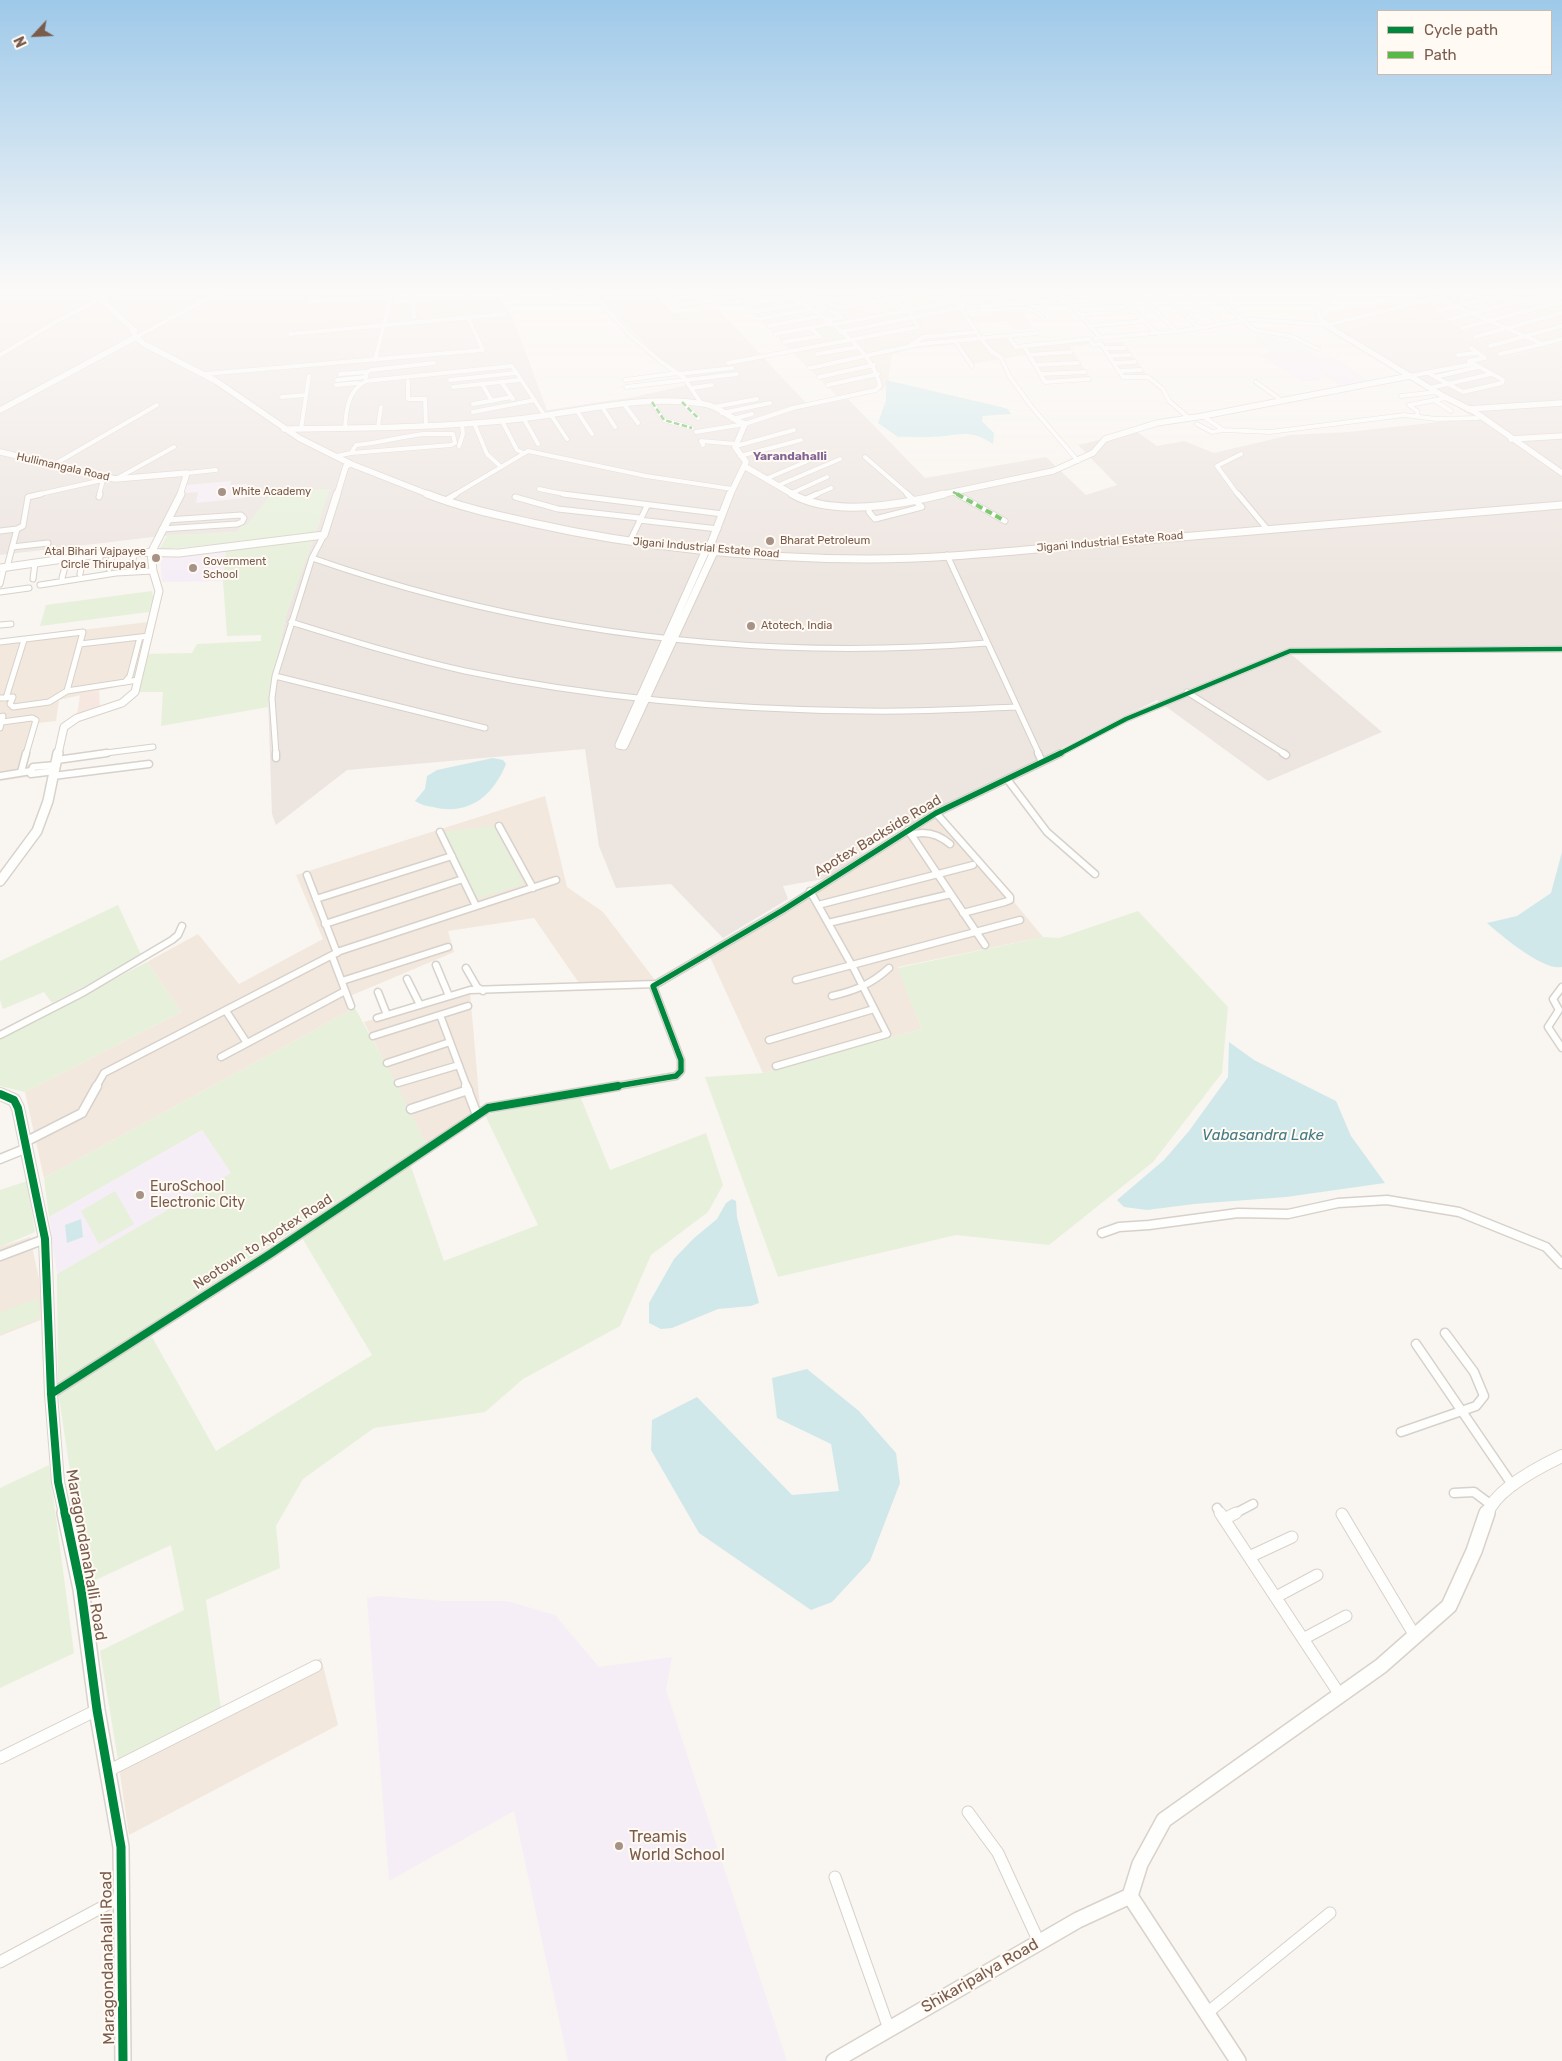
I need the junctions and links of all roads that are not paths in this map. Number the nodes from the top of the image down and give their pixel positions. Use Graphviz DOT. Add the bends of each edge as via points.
graph roads {
  1 [pos="39,389"];
  2 [pos="230,389"];
  3 [pos="307,389"];
  4 [pos="354,389"];
  5 [pos="408,389"];
  6 [pos="485,389"];
  7 [pos="507,389"];
  8 [pos="527,389"];
  9 [pos="693,389"];
  10 [pos="877,389"];
  11 [pos="1019,389"];
  12 [pos="1163,389"];
  13 [pos="1266,389"];
  14 [pos="1339,389"];
  15 [pos="1432,389"];
  16 [pos="1459,389"];
  17 [pos="1477,389"];
  18 [pos="1436,392"];
  19 [pos="306,395"];
  20 [pos="1401,396"];
  21 [pos="282,397"];
  22 [pos="512,397"];
  23 [pos="1446,398"];
  24 [pos="757,399"];
  25 [pos="535,400"];
  26 [pos="1281,400"];
  27 [pos="1434,400"];
  28 [pos="492,401"];
  29 [pos="652,402"];
  30 [pos="682,402"];
  31 [pos="700,403"];
  32 [pos="770,403"];
  33 [pos="1562,403"];
  34 [pos="474,404"];
  35 [pos="516,404"];
  36 [pos="624,404"];
  37 [pos="157,405"];
  38 [pos="381,407"];
  39 [pos="602,407"];
  40 [pos="714,407"];
  41 [pos="1467,409"];
  42 [pos="0,410"];
  43 [pos="577,411"];
  44 [pos="1451,411"];
  45 [pos="473,412"];
  46 [pos="722,413"];
  47 [pos="752,414"];
  48 [pos="548,415"];
  49 [pos="1203,416"];
  50 [pos="1418,416"];
  51 [pos="524,418"];
  52 [pos="698,418"];
  53 [pos="1189,418"];
  54 [pos="1478,418"];
  55 [pos="733,419"];
  56 [pos="502,421"];
  57 [pos="474,423"];
  58 [pos="638,423"];
  59 [pos="462,424"];
  60 [pos="745,424"];
  61 [pos="1197,424"];
  62 [pos="426,426"];
  63 [pos="345,428"];
  64 [pos="378,428"];
  65 [pos="615,428"];
  66 [pos="692,428"];
  67 [pos="284,429"];
  68 [pos="301,429"];
  69 [pos="794,430"];
  70 [pos="1223,430"];
  71 [pos="696,432"];
  72 [pos="592,434"];
  73 [pos="1562,436"];
  74 [pos="567,439"];
  75 [pos="1510,439"];
  76 [pos="301,440"];
  77 [pos="801,440"];
  78 [pos="538,444"];
  79 [pos="703,445"];
  80 [pos="736,445"];
  81 [pos="459,446"];
  82 [pos="174,447"];
  83 [pos="0,452"];
  84 [pos="403,452"];
  85 [pos="351,453"];
  86 [pos="523,453"];
  87 [pos="1241,454"];
  88 [pos="337,456"];
  89 [pos="740,456"];
  90 [pos="865,457"];
  91 [pos="840,459"];
  92 [pos="810,460"];
  93 [pos="1078,461"];
  94 [pos="53,465"];
  95 [pos="349,465"];
  96 [pos="500,466"];
  97 [pos="744,466"];
  98 [pos="216,470"];
  99 [pos="187,473"];
  100 [pos="1562,473"];
  101 [pos="827,477"];
  102 [pos="768,478"];
  103 [pos="1562,478"];
  104 [pos="113,479"];
  105 [pos="103,480"];
  106 [pos="779,485"];
  107 [pos="831,488"];
  108 [pos="539,489"];
  109 [pos="732,489"];
  110 [pos="953,492"];
  111 [pos="792,493"];
  112 [pos="99,497"];
  113 [pos="516,497"];
  114 [pos="446,500"];
  115 [pos="804,500"];
  116 [pos="915,500"];
  117 [pos="647,506"];
  118 [pos="872,506"];
  119 [pos="1562,506"];
  120 [pos="723,514"];
  121 [pos="639,519"];
  122 [pos="167,520"];
  123 [pos="1005,521"];
  124 [pos="162,528"];
  125 [pos="17,529"];
  126 [pos="718,529"];
  127 [pos="1268,530"];
  128 [pos="0,531"];
  129 [pos="324,535"];
  130 [pos="630,542"];
  131 [pos="48,543"];
  132 [pos="12,547"];
  133 [pos="709,551"];
  134 [pos="113,552"];
  135 [pos="135,553"];
  136 [pos="151,553"];
  137 [pos="101,554"];
  138 [pos="83,557"];
  139 [pos="948,557"];
  140 [pos="312,558"];
  141 [pos="67,559"];
  142 [pos="35,563"];
  143 [pos="98,566"];
  144 [pos="131,566"];
  145 [pos="4,567"];
  146 [pos="109,569"];
  147 [pos="153,571"];
  148 [pos="80,574"];
  149 [pos="62,578"];
  150 [pos="33,579"];
  151 [pos="0,584"];
  152 [pos="40,586"];
  153 [pos="29,588"];
  154 [pos="0,592"];
  155 [pos="291,622"];
  156 [pos="11,624"];
  157 [pos="0,625"];
  158 [pos="149,636"];
  159 [pos="140,637"];
  160 [pos="24,640"];
  161 [pos="669,640"];
  162 [pos="0,642"];
  163 [pos="987,643"];
  164 [pos="80,644"];
  165 [pos="1562,649"];
  166 [pos="275,676"];
  167 [pos="138,680"];
  168 [pos="125,682"];
  169 [pos="67,691"];
  170 [pos="1187,692"];
  171 [pos="3,698"];
  172 [pos="643,698"];
  173 [pos="1017,707"];
  174 [pos="1,722"];
  175 [pos="485,728"];
  176 [pos="622,745"];
  177 [pos="153,747"];
  178 [pos="1286,755"];
  179 [pos="276,758"];
  180 [pos="1042,762"];
  181 [pos="149,764"];
  182 [pos="55,768"];
  183 [pos="20,772"];
  184 [pos="31,772"];
  185 [pos="0,777"];
  186 [pos="1007,779"];
  187 [pos="936,813"];
  188 [pos="499,826"];
  189 [pos="440,832"];
  190 [pos="909,832"];
  191 [pos="950,844"];
  192 [pos="452,856"];
  193 [pos="973,865"];
  194 [pos="937,874"];
  195 [pos="1095,874"];
  196 [pos="307,875"];
  197 [pos="463,880"];
  198 [pos="556,880"];
  199 [pos="0,881"];
  200 [pos="533,888"];
  201 [pos="810,891"];
  202 [pos="951,894"];
  203 [pos="316,899"];
  204 [pos="818,905"];
  205 [pos="476,906"];
  206 [pos="964,913"];
  207 [pos="1020,920"];
  208 [pos="828,923"];
  209 [pos="325,924"];
  210 [pos="182,926"];
  211 [pos="976,932"];
  212 [pos="985,945"];
  213 [pos="448,946"];
  214 [pos="334,954"];
  215 [pos="436,965"];
  216 [pos="852,965"];
  217 [pos="466,968"];
  218 [pos="888,968"];
  219 [pos="407,979"];
  220 [pos="796,980"];
  221 [pos="342,981"];
  222 [pos="654,985"];
  223 [pos="1562,987"];
  224 [pos="864,988"];
  225 [pos="345,991"];
  226 [pos="483,991"];
  227 [pos="378,992"];
  228 [pos="449,996"];
  229 [pos="832,996"];
  230 [pos="420,1005"];
  231 [pos="351,1006"];
  232 [pos="468,1006"];
  233 [pos="874,1009"];
  234 [pos="226,1011"];
  235 [pos="387,1015"];
  236 [pos="440,1015"];
  237 [pos="377,1018"];
  238 [pos="0,1035"];
  239 [pos="373,1036"];
  240 [pos="769,1040"];
  241 [pos="450,1042"];
  242 [pos="247,1043"];
  243 [pos="1562,1048"];
  244 [pos="221,1058"];
  245 [pos="387,1063"];
  246 [pos="458,1065"];
  247 [pos="776,1066"];
  248 [pos="398,1083"];
  249 [pos="468,1090"];
  250 [pos="0,1094"];
  251 [pos="411,1109"];
  252 [pos="477,1115"];
  253 [pos="26,1145"];
  254 [pos="0,1159"];
  255 [pos="1102,1233"];
  256 [pos="44,1239"];
  257 [pos="0,1256"];
  258 [pos="1560,1260"];
  259 [pos="1446,1333"];
  260 [pos="1416,1344"];
  261 [pos="51,1394"];
  262 [pos="1462,1411"];
  263 [pos="1401,1432"];
  264 [pos="1562,1456"];
  265 [pos="1514,1486"];
  266 [pos="1454,1493"];
  267 [pos="1253,1504"];
  268 [pos="1490,1504"];
  269 [pos="1217,1508"];
  270 [pos="1342,1514"];
  271 [pos="1224,1519"];
  272 [pos="1292,1537"];
  273 [pos="1249,1557"];
  274 [pos="1317,1575"];
  275 [pos="1276,1597"];
  276 [pos="1346,1616"];
  277 [pos="1415,1636"];
  278 [pos="1303,1639"];
  279 [pos="316,1666"];
  280 [pos="1340,1695"];
  281 [pos="97,1710"];
  282 [pos="0,1758"];
  283 [pos="108,1771"];
  284 [pos="968,1812"];
  285 [pos="835,1877"];
  286 [pos="1130,1896"];
  287 [pos="122,1897"];
  288 [pos="1330,1912"];
  289 [pos="1039,1942"];
  290 [pos="0,1962"];
  291 [pos="1207,2014"];
  292 [pos="889,2029"];
  293 [pos="123,2061"];
  294 [pos="834,2061"];
  295 [pos="1238,2061"];
  1 -- 42 [label="street"];
  2 -- 67 [label="street, Jigani Industrial Estate Road"];
  3 -- 19 [label="street"];
  4 -- 63 [label="street"];
  5 -- 62 [label="street" via="408,400 425,400"];
  6 -- 28 [label="street"];
  7 -- 22 [label="street"];
  8 -- 25 [label="street"];
  9 -- 31 [label="street"];
  10 -- 60 [label="street" via="793,408"];
  11 -- 93 [label="street"];
  12 -- 53 [label="street" via="1169,401"];
  13 -- 26 [label="street"];
  14 -- 26 [label="street"];
  15 -- 18 [label="street"];
  16 -- 17 [label="street" via="1465,392"];
  18 -- 20 [label="street"];
  18 -- 23 [label="street"];
  19 -- 21 [label="street"];
  19 -- 68 [label="street"];
  22 -- 28 [label="street"];
  22 -- 35 [label="street"];
  23 -- 27 [label="street"];
  23 -- 41 [label="street"];
  24 -- 40 [label="street"];
  25 -- 35 [label="street"];
  25 -- 48 [label="street"];
  26 -- 49 [label="street"];
  27 -- 44 [label="street"];
  27 -- 50 [label="street" via="1409,405"];
  28 -- 34 [label="street"];
  29 -- 30 [label="street"];
  29 -- 36 [label="street"];
  29 -- 66 [label="street" via="664,420"];
  30 -- 31 [label="street"];
  30 -- 52 [label="street"];
  31 -- 40 [label="street"];
  32 -- 46 [label="street"];
  33 -- 41 [label="street"];
  35 -- 45 [label="street"];
  36 -- 39 [label="street"];
  36 -- 58 [label="street"];
  37 -- 94 [label="street"];
  38 -- 64 [label="street"];
  39 -- 43 [label="street"];
  39 -- 65 [label="street"];
  40 -- 46 [label="street"];
  41 -- 54 [label="street"];
  41 -- 75 [label="street"];
  43 -- 48 [label="street"];
  43 -- 72 [label="street"];
  46 -- 55 [label="street"];
  47 -- 55 [label="street"];
  48 -- 51 [label="street"];
  48 -- 74 [label="street"];
  49 -- 53 [label="street"];
  49 -- 70 [label="street"];
  50 -- 54 [label="street"];
  50 -- 70 [label="street" via="1332,423 1279,432"];
  51 -- 56 [label="street"];
  51 -- 78 [label="street"];
  53 -- 93 [label="street" via="1157,423 1105,439 1093,453"];
  54 -- 75 [label="street"];
  55 -- 60 [label="street"];
  56 -- 57 [label="street"];
  56 -- 86 [label="street" via="517,450"];
  57 -- 59 [label="street"];
  57 -- 96 [label="street" via="487,454"];
  59 -- 62 [label="street"];
  59 -- 81 [label="street"];
  60 -- 71 [label="street"];
  60 -- 80 [label="street"];
  61 -- 70 [label="street" via="1212,432"];
  62 -- 64 [label="street"];
  63 -- 64 [label="street"];
  63 -- 68 [label="street"];
  67 -- 68 [label="street"];
  67 -- 76 [label="street, Jigani Industrial Estate Road"];
  69 -- 80 [label="street"];
  73 -- 75 [label="street"];
  75 -- 100 [label="street"];
  75 -- 103 [label="street"];
  76 -- 88 [label="street, Jigani Industrial Estate Road"];
  76 -- 95 [label="street, Jigani Industrial Estate Road"];
  77 -- 89 [label="street"];
  79 -- 80 [label="street" via="702,442 710,440"];
  80 -- 89 [label="street"];
  82 -- 104 [label="street"];
  83 -- 94 [label="street, Hullimangala Road"];
  84 -- 85 [label="street" via="354,458"];
  85 -- 85 [label="street" via="356,445 381,443 400,437 428,433 455,436 455,443 451,445"];
  85 -- 88 [label="street"];
  86 -- 96 [label="street"];
  86 -- 109 [label="street" via="535,451 646,476"];
  87 -- 127 [label="street" via="1217,466"];
  88 -- 95 [label="street, Jigani Industrial Estate Road"];
  89 -- 97 [label="street" via="746,462"];
  90 -- 116 [label="street"];
  91 -- 106 [label="street"];
  92 -- 102 [label="street"];
  93 -- 110 [label="street" via="1031,477"];
  94 -- 104 [label="street, Hullimangala Road"];
  95 -- 114 [label="street, Jigani Industrial Estate Road"];
  95 -- 129 [label="street"];
  95 -- 133 [label="street, Jigani Industrial Estate Road" via="434,500 535,527 624,544"];
  96 -- 114 [label="street"];
  97 -- 102 [label="street"];
  97 -- 109 [label="street"];
  98 -- 99 [label="street, Hullimangala Road"];
  99 -- 104 [label="street, Hullimangala Road"];
  99 -- 122 [label="street"];
  101 -- 111 [label="street"];
  102 -- 106 [label="street"];
  104 -- 105 [label="street"];
  105 -- 112 [label="street"];
  105 -- 125 [label="street" via="28,497 22,526"];
  106 -- 111 [label="street"];
  107 -- 115 [label="street"];
  108 -- 117 [label="street"];
  109 -- 120 [label="street"];
  110 -- 116 [label="street"];
  110 -- 123 [label="street"];
  111 -- 115 [label="street"];
  113 -- 121 [label="street" via="558,509"];
  114 -- 130 [label="street, Jigani Industrial Estate Road" via="536,525"];
  115 -- 118 [label="street" via="826,507"];
  116 -- 118 [label="street"];
  116 -- 118 [label="street" via="921,504 920,509 878,518 873,518 869,512"];
  117 -- 120 [label="street"];
  117 -- 121 [label="street"];
  119 -- 127 [label="street, Jigani Industrial Estate Road"];
  119 -- 139 [label="street, Jigani Industrial Estate Road"];
  120 -- 126 [label="street"];
  121 -- 126 [label="street"];
  121 -- 130 [label="street"];
  122 -- 124 [label="street"];
  122 -- 124 [label="street" via="238,515 244,518 237,524"];
  124 -- 136 [label="street"];
  125 -- 128 [label="street"];
  125 -- 132 [label="street"];
  126 -- 133 [label="street"];
  127 -- 139 [label="street, Jigani Industrial Estate Road"];
  129 -- 136 [label="street" via="179,553"];
  129 -- 140 [label="street"];
  130 -- 133 [label="street, Jigani Industrial Estate Road"];
  131 -- 132 [label="street"];
  132 -- 145 [label="street"];
  133 -- 139 [label="street, Jigani Industrial Estate Road" via="870,559"];
  133 -- 161 [label="street"];
  134 -- 135 [label="street"];
  134 -- 137 [label="street"];
  134 -- 146 [label="street"];
  135 -- 136 [label="street"];
  135 -- 144 [label="street"];
  136 -- 147 [label="street"];
  137 -- 138 [label="street"];
  137 -- 143 [label="street"];
  138 -- 141 [label="street"];
  138 -- 148 [label="street"];
  139 -- 163 [label="street"];
  140 -- 155 [label="street"];
  140 -- 161 [label="street" via="462,605 523,618"];
  141 -- 142 [label="street"];
  141 -- 149 [label="street"];
  142 -- 145 [label="street"];
  142 -- 150 [label="street"];
  145 -- 151 [label="street"];
  147 -- 152 [label="street" via="116,573"];
  147 -- 158 [label="street" via="159,590"];
  153 -- 154 [label="street"];
  155 -- 166 [label="street"];
  155 -- 172 [label="street" via="393,653 490,676"];
  156 -- 157 [label="street"];
  158 -- 159 [label="street"];
  158 -- 167 [label="street"];
  159 -- 164 [label="street"];
  159 -- 168 [label="street" via="130,676"];
  160 -- 162 [label="street"];
  160 -- 164 [label="street" via="82,632"];
  160 -- 171 [label="street"];
  161 -- 163 [label="street" via="780,648 856,649"];
  161 -- 172 [label="street"];
  163 -- 173 [label="street"];
  164 -- 169 [label="street"];
  165 -- 170 [label="street, Apotex Backside Road" via="1290,651"];
  166 -- 175 [label="street"];
  166 -- 179 [label="street" via="272,698"];
  167 -- 168 [label="street"];
  167 -- 182 [label="street" via="135,692 122,703 77,718 64,727"];
  168 -- 169 [label="street"];
  169 -- 171 [label="street" via="38,705 13,707 10,704 13,698"];
  170 -- 178 [label="street"];
  170 -- 180 [label="street, Apotex Backside Road" via="1126,718"];
  172 -- 173 [label="street" via="727,706 845,711"];
  172 -- 176 [label="street"];
  173 -- 180 [label="street"];
  174 -- 183 [label="street" via="36,720"];
  177 -- 182 [label="street"];
  180 -- 186 [label="street, Apotex Backside Road"];
  181 -- 182 [label="street"];
  182 -- 184 [label="street"];
  182 -- 199 [label="street" via="37,831"];
  183 -- 184 [label="street"];
  183 -- 185 [label="street"];
  184 -- 185 [label="street"];
  186 -- 187 [label="street, Apotex Backside Road"];
  186 -- 195 [label="street" via="1047,832"];
  187 -- 190 [label="street, Apotex Backside Road"];
  187 -- 206 [label="street" via="1010,897 1005,902"];
  188 -- 200 [label="street"];
  189 -- 192 [label="street"];
  190 -- 191 [label="street" via="927,831"];
  190 -- 194 [label="street"];
  190 -- 201 [label="street, Apotex Backside Road"];
  192 -- 197 [label="street"];
  192 -- 203 [label="street"];
  193 -- 194 [label="street"];
  194 -- 202 [label="street"];
  194 -- 204 [label="street"];
  196 -- 203 [label="street"];
  197 -- 205 [label="street"];
  197 -- 209 [label="street"];
  198 -- 200 [label="street"];
  200 -- 205 [label="street"];
  201 -- 204 [label="street"];
  201 -- 222 [label="street, Apotex Backside Road"];
  202 -- 206 [label="street"];
  202 -- 208 [label="street"];
  203 -- 209 [label="street"];
  204 -- 208 [label="street"];
  205 -- 214 [label="street"];
  206 -- 211 [label="street"];
  207 -- 211 [label="street"];
  208 -- 216 [label="street"];
  209 -- 214 [label="street"];
  210 -- 238 [label="street" via="172,940 84,992"];
  211 -- 212 [label="street"];
  211 -- 216 [label="street"];
  213 -- 221 [label="street"];
  214 -- 221 [label="street"];
  214 -- 234 [label="street"];
  215 -- 228 [label="street"];
  216 -- 220 [label="street"];
  216 -- 224 [label="street"];
  217 -- 226 [label="street"];
  218 -- 224 [label="street"];
  219 -- 230 [label="street"];
  221 -- 225 [label="street"];
  222 -- 226 [label="street"];
  222 -- 252 [label="street, Neotown to Apotex Road" via="682,1060 681,1071 676,1076 488,1108"];
  223 -- 243 [label="street" via="1553,999 1559,1010 1548,1027"];
  224 -- 229 [label="street"];
  224 -- 233 [label="street"];
  225 -- 231 [label="street"];
  225 -- 242 [label="street"];
  226 -- 228 [label="street" via="470,990"];
  227 -- 235 [label="street"];
  228 -- 230 [label="street"];
  230 -- 235 [label="street"];
  232 -- 236 [label="street"];
  233 -- 240 [label="street"];
  233 -- 247 [label="street" via="887,1034"];
  234 -- 242 [label="street"];
  234 -- 253 [label="street" via="104,1073 82,1113"];
  235 -- 237 [label="street"];
  236 -- 239 [label="street"];
  236 -- 241 [label="street"];
  241 -- 245 [label="street"];
  241 -- 246 [label="street"];
  242 -- 244 [label="street"];
  246 -- 248 [label="street"];
  246 -- 249 [label="street"];
  249 -- 251 [label="street"];
  249 -- 252 [label="street"];
  250 -- 253 [label="street, Maragondanahalli Road" via="14,1100"];
  252 -- 261 [label="street, Neotown to Apotex Road" via="270,1254"];
  253 -- 254 [label="street"];
  253 -- 256 [label="street, Maragondanahalli Road"];
  255 -- 258 [label="street" via="1119,1227 1238,1213 1288,1214 1338,1203 1387,1200 1459,1212 1546,1247"];
  256 -- 257 [label="street"];
  256 -- 261 [label="street, Maragondanahalli Road"];
  259 -- 262 [label="street" via="1484,1390 1484,1396 1476,1406"];
  260 -- 262 [label="street"];
  261 -- 281 [label="street, Maragondanahalli Road" via="58,1482 81,1589"];
  262 -- 263 [label="street"];
  262 -- 265 [label="street"];
  264 -- 265 [label="street" via="1532,1470"];
  265 -- 268 [label="street"];
  266 -- 268 [label="street" via="1474,1492"];
  267 -- 271 [label="street"];
  268 -- 277 [label="street" via="1474,1551 1449,1606"];
  269 -- 271 [label="street"];
  270 -- 277 [label="street"];
  271 -- 273 [label="street"];
  272 -- 273 [label="street"];
  273 -- 275 [label="street"];
  274 -- 275 [label="street"];
  275 -- 278 [label="street"];
  276 -- 278 [label="street"];
  277 -- 280 [label="street" via="1381,1666"];
  278 -- 280 [label="street"];
  279 -- 283 [label="street"];
  280 -- 286 [label="street" via="1164,1820 1140,1864"];
  281 -- 282 [label="street"];
  281 -- 283 [label="street, Maragondanahalli Road"];
  283 -- 287 [label="street, Maragondanahalli Road" via="121,1847"];
  284 -- 289 [label="street" via="998,1853"];
  285 -- 292 [label="street"];
  286 -- 289 [label="street, Shikaripalya Road"];
  286 -- 291 [label="street"];
  287 -- 290 [label="street"];
  287 -- 293 [label="street, Maragondanahalli Road"];
  288 -- 291 [label="street"];
  289 -- 292 [label="street, Shikaripalya Road"];
  291 -- 295 [label="street"];
  292 -- 294 [label="street, Shikaripalya Road"];
}
